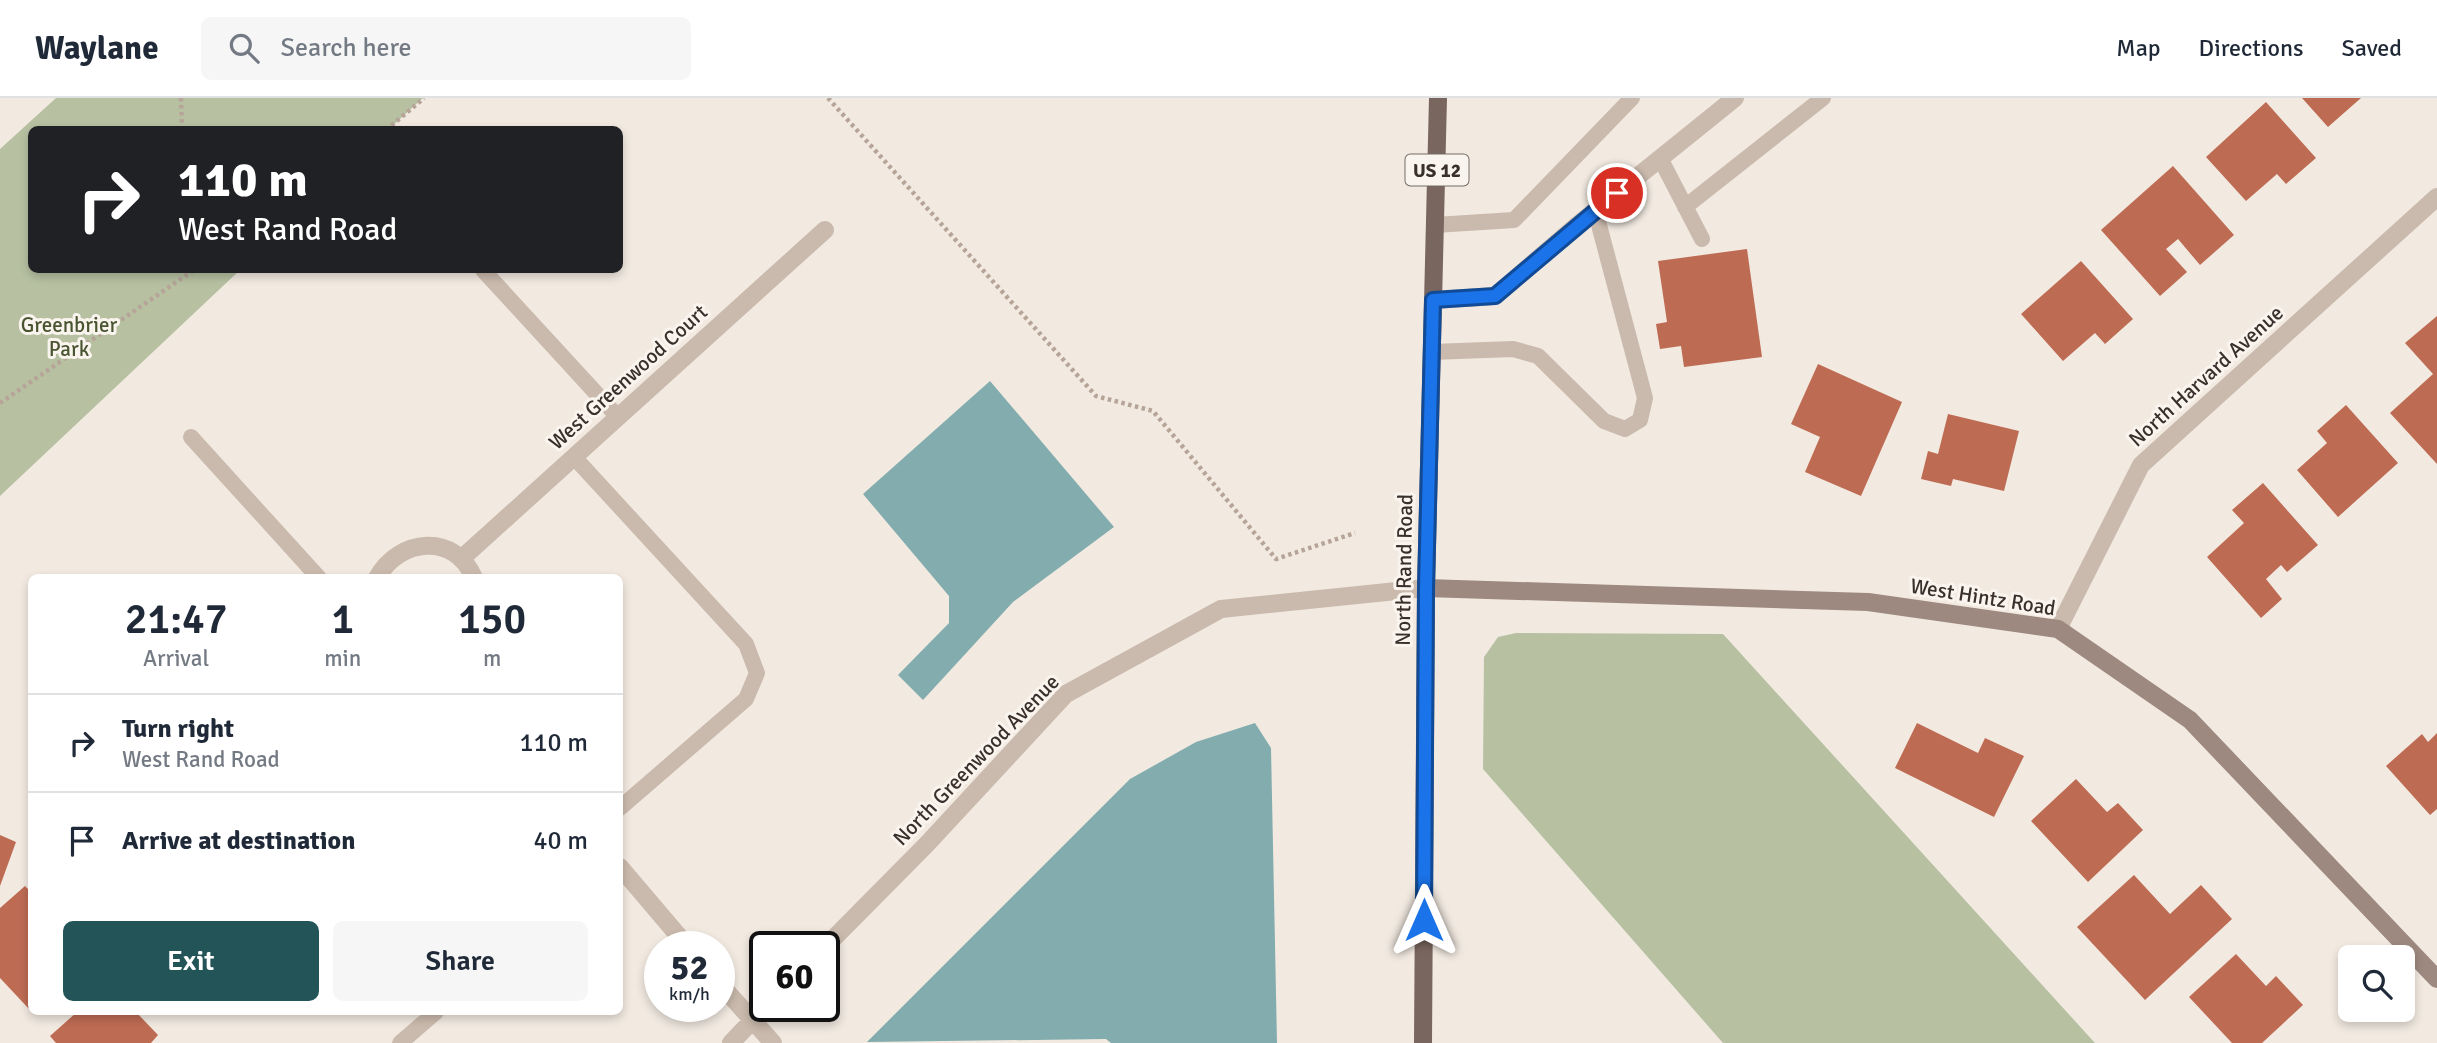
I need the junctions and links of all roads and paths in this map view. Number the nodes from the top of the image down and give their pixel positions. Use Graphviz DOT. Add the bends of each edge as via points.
graph roads {
  1 [pos="181,98"];
  2 [pos="424,98"];
  3 [pos="828,98"];
  4 [pos="1438,98"];
  5 [pos="1632,98"];
  6 [pos="1735,98"];
  7 [pos="1823,98"];
  8 [pos="182,126"];
  9 [pos="391,126"];
  10 [pos="1660,158"];
  11 [pos="2437,197"];
  12 [pos="1685,207"];
  13 [pos="1595,210"];
  14 [pos="1435,225"];
  15 [pos="825,230"];
  16 [pos="1702,239"];
  17 [pos="186,273"];
  18 [pos="486,273"];
  19 [pos="1433,300"];
  20 [pos="1432,352"];
  21 [pos="0,403"];
  22 [pos="618,417"];
  23 [pos="191,436"];
  24 [pos="574,457"];
  25 [pos="1355,533"];
  26 [pos="461,559"];
  27 [pos="315,574"];
  28 [pos="379,574"];
  29 [pos="473,574"];
  30 [pos="1426,588"];
  31 [pos="2058,629"];
  32 [pos="623,805"];
  33 [pos="623,871"];
  34 [pos="674,931"];
  35 [pos="840,932"];
  36 [pos="2437,979"];
  37 [pos="735,1001"];
  38 [pos="433,1015"];
  39 [pos="749,1018"];
  40 [pos="751,1022"];
  41 [pos="753,1022"];
  42 [pos="400,1043"];
  43 [pos="731,1043"];
  44 [pos="773,1043"];
  45 [pos="1423,1043"];
  1 -- 8 [label="path"];
  2 -- 9 [label="path"];
  3 -- 25 [label="path" via="1096,396 1153,411 1276,559"];
  4 -- 14 [label="main road, North Rand Road / US 12"];
  5 -- 14 [label="lane" via="1514,220"];
  6 -- 10 [label="street"];
  7 -- 12 [label="lane"];
  10 -- 12 [label="lane"];
  10 -- 13 [label="street"];
  11 -- 31 [label="street, North Harvard Avenue" via="2141,465"];
  12 -- 16 [label="lane"];
  13 -- 19 [label="street" via="1495,296"];
  13 -- 20 [label="lane" via="1645,398 1640,420 1625,429 1604,421 1538,356 1513,349"];
  14 -- 19 [label="main road, North Rand Road / US 12"];
  15 -- 22 [label="street, West Greenwood Court"];
  17 -- 21 [label="path"];
  18 -- 22 [label="lane"];
  19 -- 20 [label="main road, North Rand Road / US 12"];
  20 -- 30 [label="main road, North Rand Road / US 12"];
  22 -- 24 [label="street, West Greenwood Court"];
  23 -- 27 [label="lane"];
  24 -- 26 [label="street, West Greenwood Court"];
  24 -- 32 [label="lane" via="746,644 757,673 746,699"];
  26 -- 28 [label="street" via="431,545 413,547 395,554"];
  26 -- 29 [label="street"];
  30 -- 31 [label="street, West Hintz Road" via="1868,602"];
  30 -- 35 [label="street, North Greenwood Avenue" via="1221,609 1066,694"];
  30 -- 45 [label="main road, North Rand Road / US 12"];
  31 -- 36 [label="street, West Hintz Road" via="2190,720"];
  33 -- 34 [label="street"];
  37 -- 39 [label="street"];
  38 -- 42 [label="lane"];
  40 -- 43 [label="street"];
  41 -- 44 [label="street"];
}
